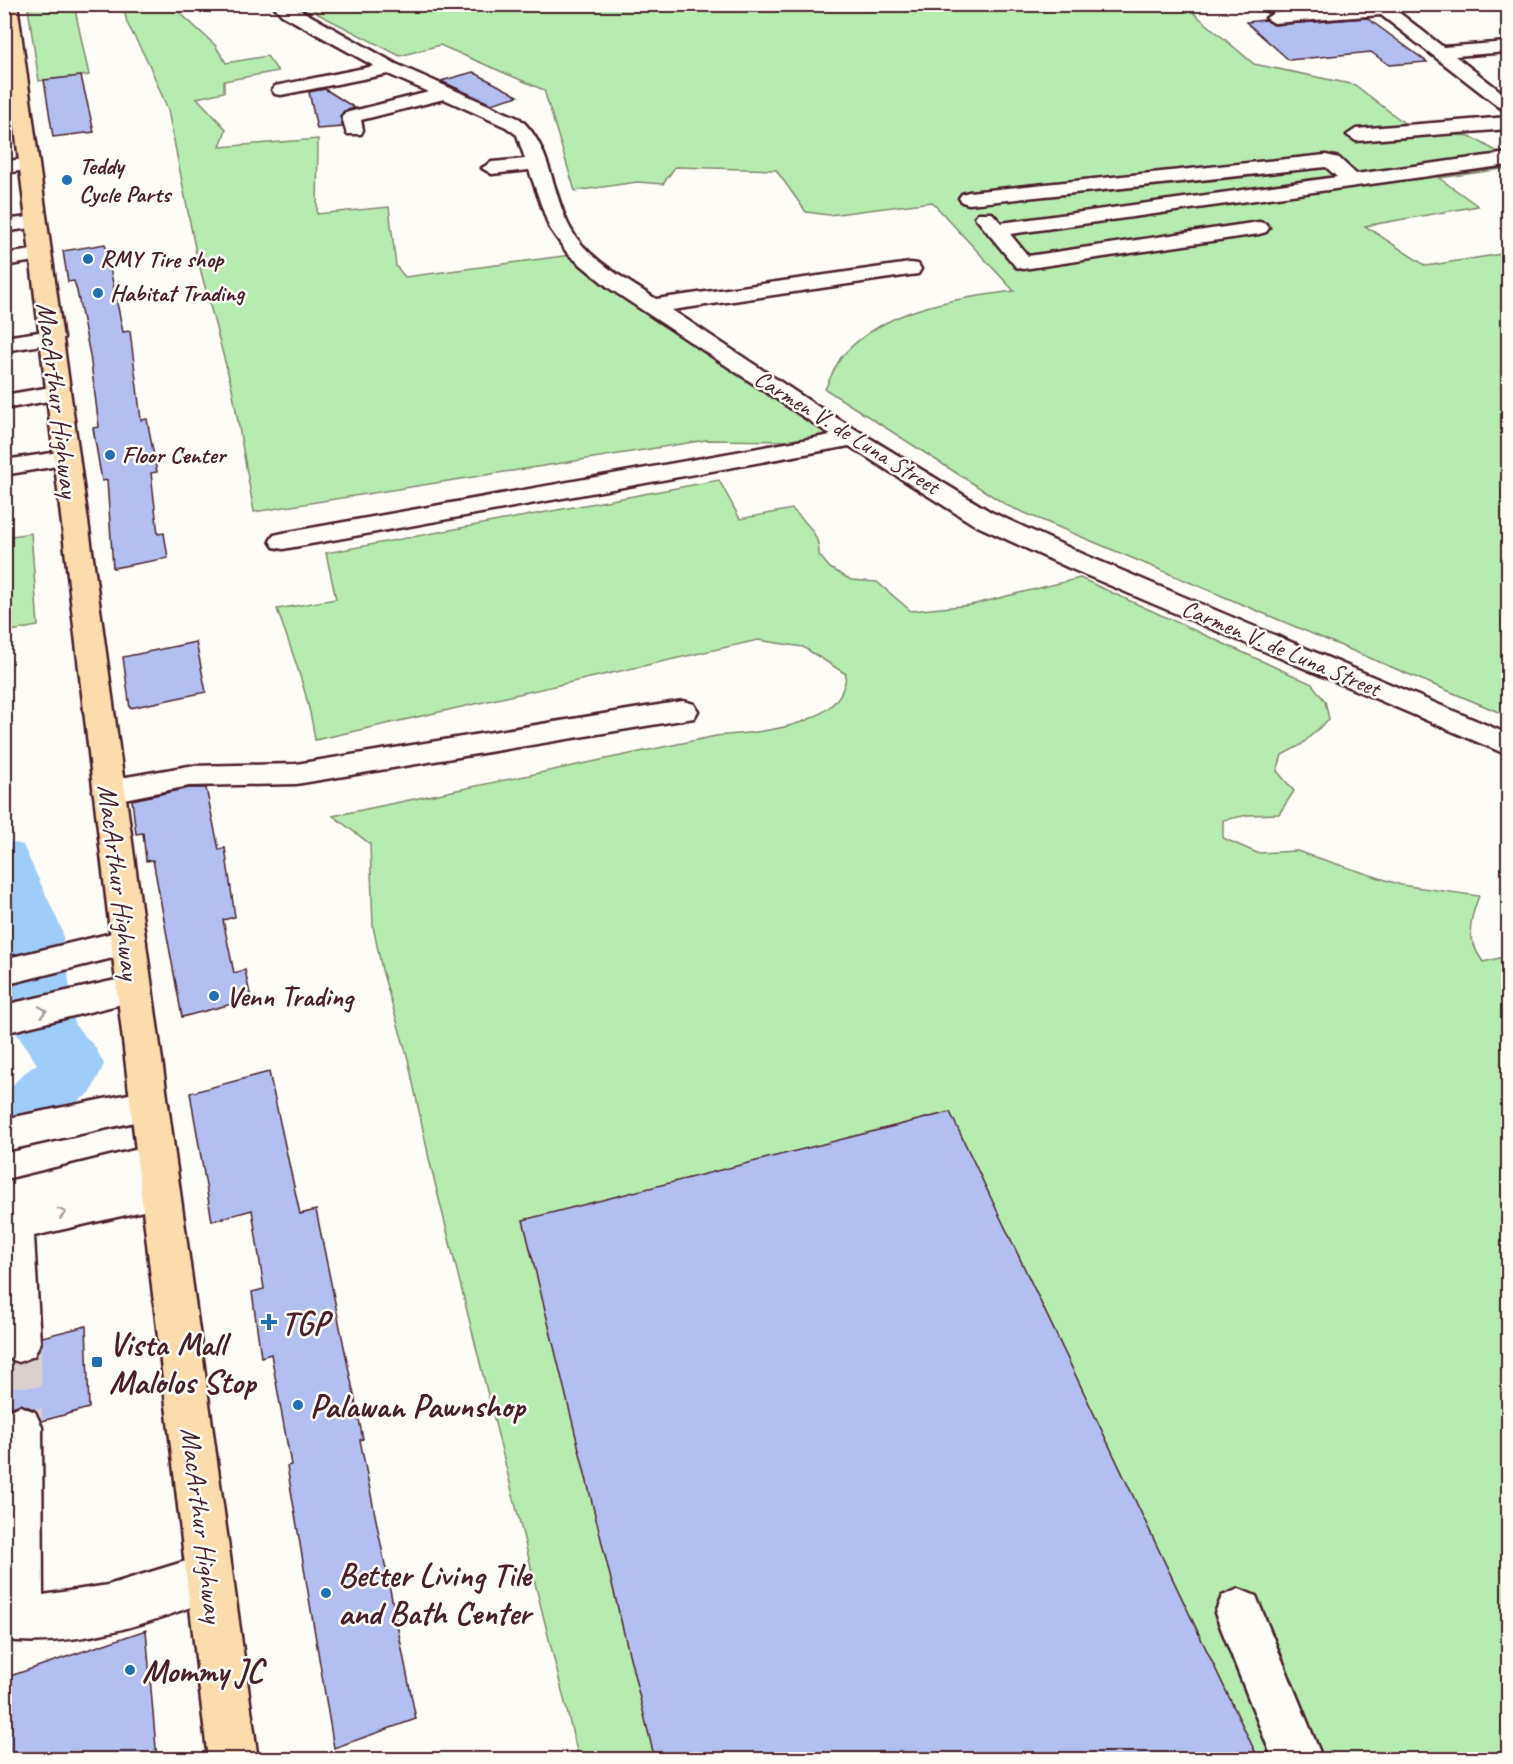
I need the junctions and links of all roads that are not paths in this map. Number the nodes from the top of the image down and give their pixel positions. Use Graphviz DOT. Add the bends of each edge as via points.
graph roads {
  1 [pos="9,4"];
  2 [pos="280,4"];
  3 [pos="1381,7"];
  4 [pos="1274,18"];
  5 [pos="1509,47"];
  6 [pos="1442,52"];
  7 [pos="390,68"];
  8 [pos="281,90"];
  9 [pos="446,93"];
  10 [pos="1509,105"];
  11 [pos="1509,123"];
  12 [pos="354,130"];
  13 [pos="1356,135"];
  14 [pos="1509,159"];
  15 [pos="536,164"];
  16 [pos="16,166"];
  17 [pos="492,168"];
  18 [pos="1200,174"];
  19 [pos="1352,180"];
  20 [pos="1225,199"];
  21 [pos="22,213"];
  22 [pos="996,230"];
  23 [pos="40,255"];
  24 [pos="4,260"];
  25 [pos="910,269"];
  26 [pos="653,306"];
  27 [pos="4,324"];
  28 [pos="51,327"];
  29 [pos="4,344"];
  30 [pos="57,393"];
  31 [pos="4,402"];
  32 [pos="855,438"];
  33 [pos="66,458"];
  34 [pos="4,468"];
  35 [pos="283,541"];
  36 [pos="683,711"];
  37 [pos="1509,745"];
  38 [pos="109,791"];
  39 [pos="129,942"];
  40 [pos="4,972"];
  41 [pos="134,989"];
  42 [pos="4,1019"];
  43 [pos="149,1105"];
  44 [pos="4,1136"];
  45 [pos="157,1176"];
  46 [pos="9,1211"];
  47 [pos="19,1343"];
  48 [pos="20,1427"];
  49 [pos="209,1577"];
  50 [pos="1239,1613"];
  51 [pos="12,1617"];
  52 [pos="233,1760"];
  53 [pos="1298,1760"];
  1 -- 16 [label="highway, MacArthur Highway"];
  2 -- 7 [label="street, Carmen V. de Luna Street"];
  3 -- 4 [label="street"];
  3 -- 6 [label="street"];
  5 -- 6 [label="street"];
  6 -- 10 [label="street"];
  7 -- 8 [label="street"];
  7 -- 9 [label="street, Carmen V. de Luna Street"];
  9 -- 12 [label="street" via="351,117"];
  9 -- 15 [label="street, Carmen V. de Luna Street" via="513,123 525,133"];
  11 -- 13 [label="street"];
  14 -- 19 [label="street"];
  15 -- 17 [label="street"];
  15 -- 26 [label="street, Carmen V. de Luna Street" via="559,227 574,250"];
  16 -- 21 [label="highway, MacArthur Highway"];
  18 -- 19 [label="street" via="1326,161"];
  18 -- 20 [label="street"];
  18 -- 22 [label="street" via="963,191"];
  19 -- 20 [label="street"];
  20 -- 22 [label="street"];
  20 -- 22 [label="street" via="1265,233 1029,271"];
  21 -- 23 [label="highway, MacArthur Highway"];
  23 -- 24 [label="street"];
  23 -- 28 [label="highway, MacArthur Highway"];
  25 -- 26 [label="street"];
  26 -- 32 [label="street, Carmen V. de Luna Street"];
  27 -- 28 [label="street"];
  28 -- 29 [label="street"];
  28 -- 30 [label="highway, MacArthur Highway"];
  30 -- 31 [label="street"];
  30 -- 33 [label="highway, MacArthur Highway"];
  32 -- 35 [label="street"];
  32 -- 37 [label="street, Carmen V. de Luna Street" via="992,522"];
  33 -- 34 [label="street"];
  33 -- 38 [label="highway, MacArthur Highway"];
  36 -- 38 [label="street" via="296,774 189,776"];
  38 -- 39 [label="highway, MacArthur Highway"];
  39 -- 40 [label="street"];
  39 -- 41 [label="highway, MacArthur Highway"];
  42 -- 41 [label="street, one-way"];
  41 -- 43 [label="highway, MacArthur Highway"];
  43 -- 44 [label="street"];
  43 -- 45 [label="highway, MacArthur Highway"];
  45 -- 46 [label="street"];
  45 -- 49 [label="highway, MacArthur Highway"];
  46 -- 47 [label="street"];
  48 -- 51 [label="street"];
  49 -- 51 [label="street" via="93,1613"];
  49 -- 52 [label="highway, MacArthur Highway"];
  50 -- 53 [label="street"];
}
